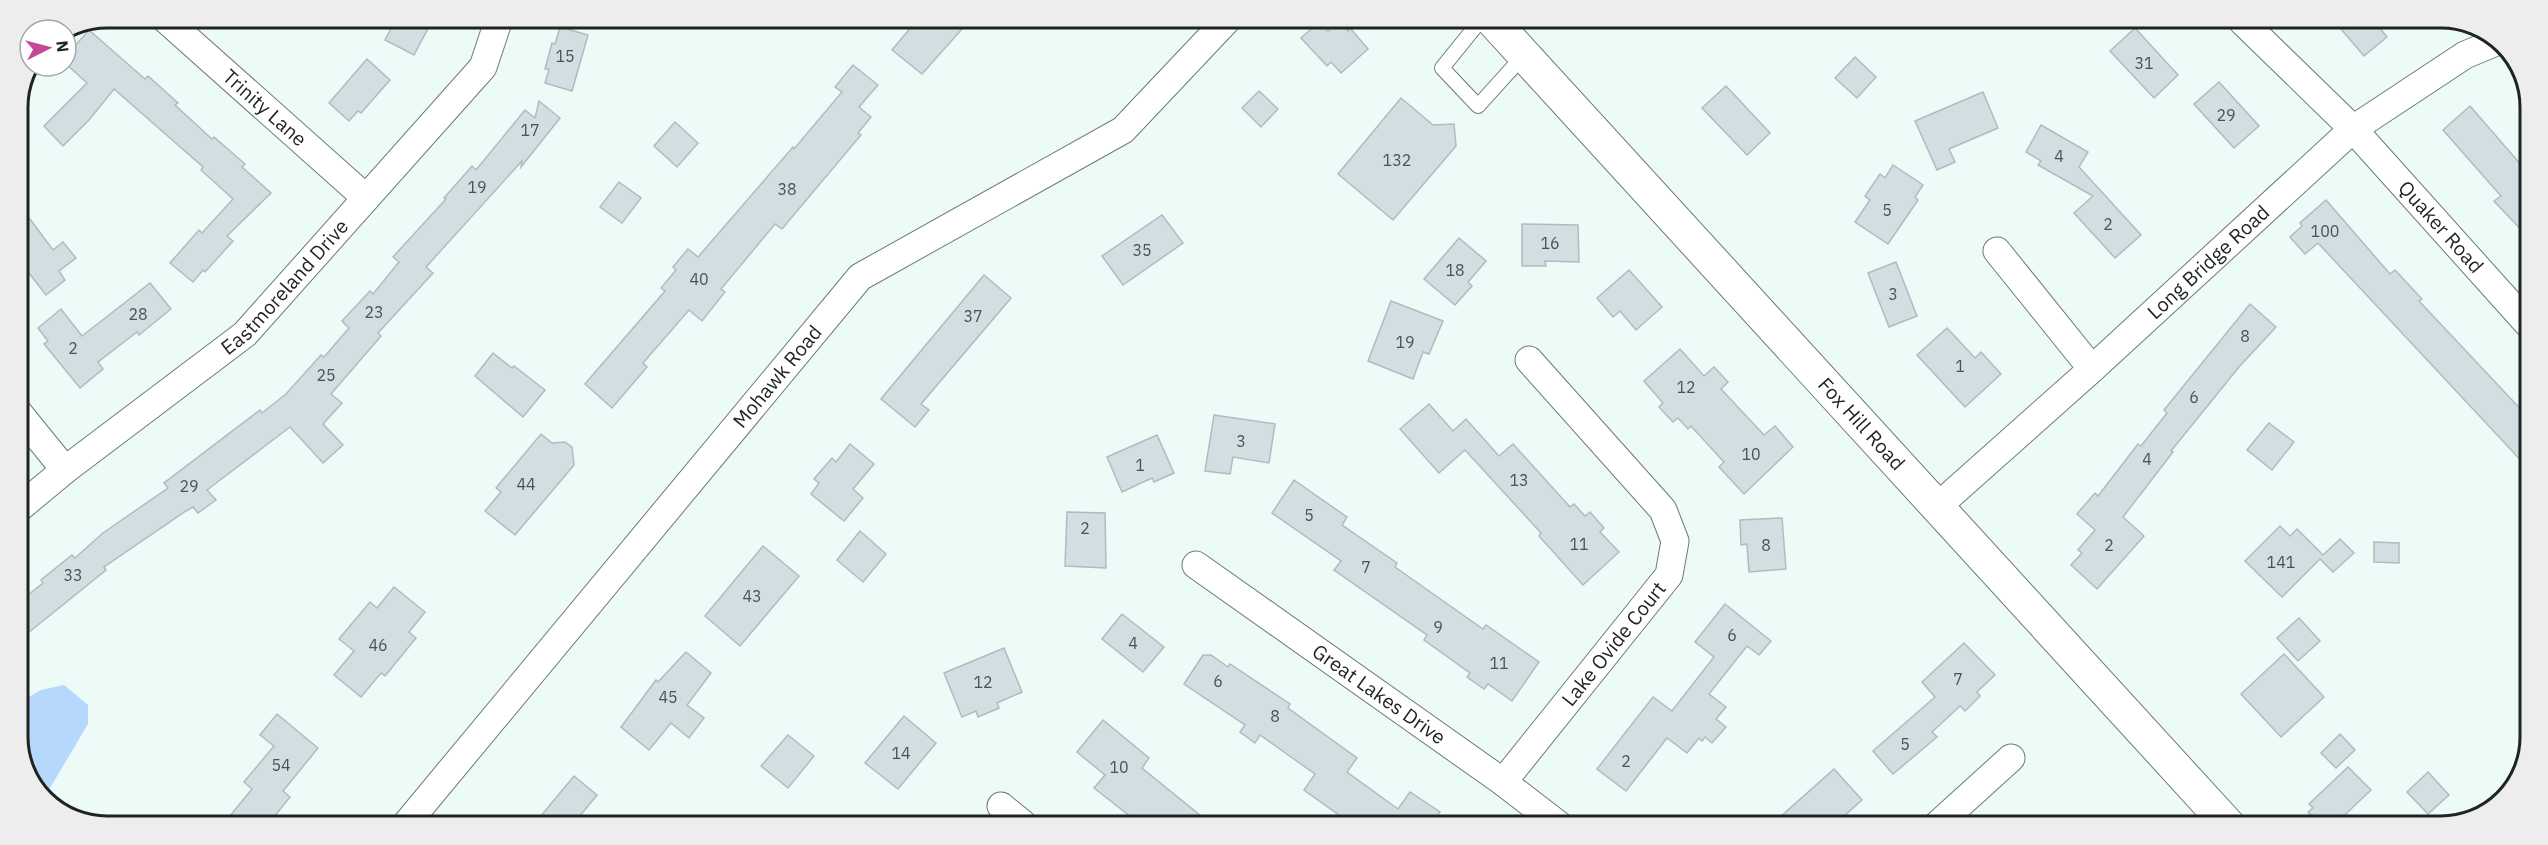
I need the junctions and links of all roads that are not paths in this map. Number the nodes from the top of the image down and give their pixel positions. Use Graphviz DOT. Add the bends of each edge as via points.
graph roads {
  1 [pos="175,28"];
  2 [pos="496,28"];
  3 [pos="1219,28"];
  4 [pos="1474,28"];
  5 [pos="1499,28"];
  6 [pos="2249,28"];
  7 [pos="2488,45"];
  8 [pos="1524,55"];
  9 [pos="2353,129"];
  10 [pos="366,198"];
  11 [pos="1997,251"];
  12 [pos="2519,314"];
  13 [pos="1528,360"];
  14 [pos="2092,369"];
  15 [pos="28,425"];
  16 [pos="65,470"];
  17 [pos="29,500"];
  18 [pos="1938,506"];
  19 [pos="1196,565"];
  20 [pos="2011,758"];
  21 [pos="1503,782"];
  22 [pos="1001,806"];
  23 [pos="413,816"];
  24 [pos="1013,816"];
  25 [pos="1547,816"];
  26 [pos="1947,816"];
  27 [pos="2220,816"];
  1 -- 10 [label="street, Trinity Lane"];
  2 -- 10 [label="street, Eastmoreland Drive" via="483,67"];
  3 -- 23 [label="street, Mohawk Road" via="1123,130 860,277"];
  4 -- 8 [label="lane" via="1442,68 1478,106"];
  5 -- 8 [label="main road, Fox Hill Road"];
  6 -- 9 [label="street, Quaker Road"];
  7 -- 9 [label="street, Long Bridge Road" via="2465,54"];
  8 -- 18 [label="main road, Fox Hill Road"];
  9 -- 12 [label="street, Quaker Road"];
  9 -- 14 [label="street, Long Bridge Road"];
  10 -- 16 [label="street, Eastmoreland Drive" via="245,334"];
  11 -- 14 [label="street"];
  13 -- 21 [label="street, Lake Ovide Court" via="1663,510 1675,542 1669,575"];
  14 -- 18 [label="street, Long Bridge Road"];
  15 -- 16 [label="street"];
  16 -- 17 [label="street, Eastmoreland Drive"];
  18 -- 27 [label="main road, Fox Hill Road"];
  19 -- 21 [label="street, Great Lakes Drive"];
  20 -- 26 [label="street"];
  21 -- 25 [label="street, Great Lakes Drive"];
  22 -- 24 [label="street"];
}
